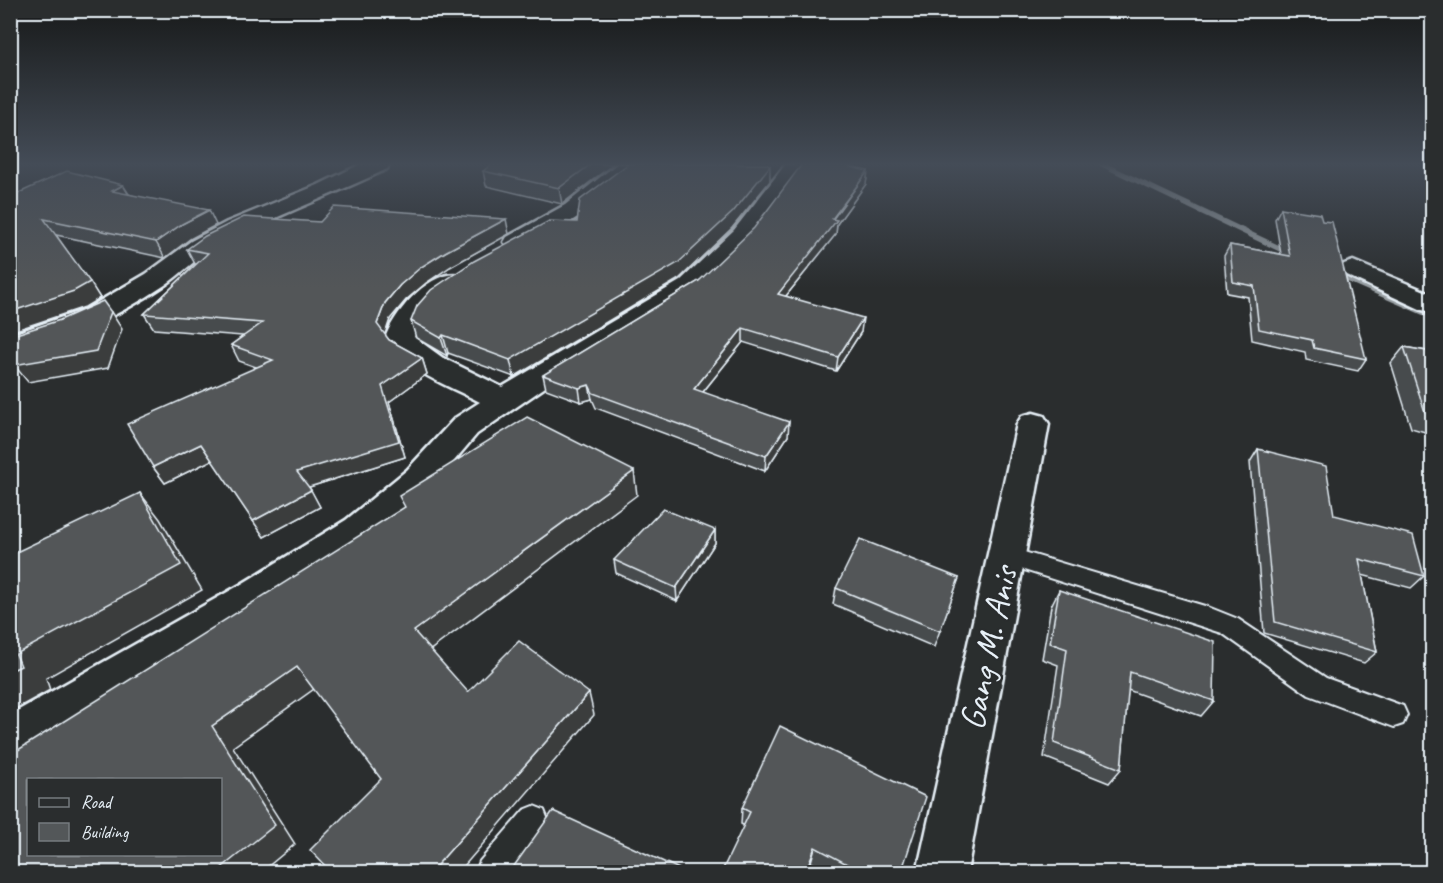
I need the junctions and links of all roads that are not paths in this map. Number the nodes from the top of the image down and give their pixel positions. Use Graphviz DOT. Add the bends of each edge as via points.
graph roads {
  1 [pos="289,205"];
  2 [pos="577,205"];
  3 [pos="766,205"];
  4 [pos="498,252"];
  5 [pos="471,267"];
  6 [pos="1353,269"];
  7 [pos="1432,304"];
  8 [pos="10,345"];
  9 [pos="502,400"];
  10 [pos="1033,424"];
  11 [pos="1007,556"];
  12 [pos="1394,715"];
  13 [pos="10,740"];
  14 [pos="534,820"];
  15 [pos="491,873"];
  16 [pos="942,873"];
  1 -- 8 [label="street" via="200,246 155,280 96,315"];
  2 -- 4 [label="street"];
  3 -- 9 [label="street" via="743,235 688,286"];
  5 -- 9 [label="street" via="409,314 399,339 419,357"];
  6 -- 7 [label="street"];
  9 -- 13 [label="street" via="466,426 419,479 359,530 254,597"];
  10 -- 11 [label="street, Gang M. Anis"];
  11 -- 12 [label="lane" via="1219,622 1318,687"];
  11 -- 16 [label="street, Gang M. Anis"];
  14 -- 15 [label="lane"];
}
